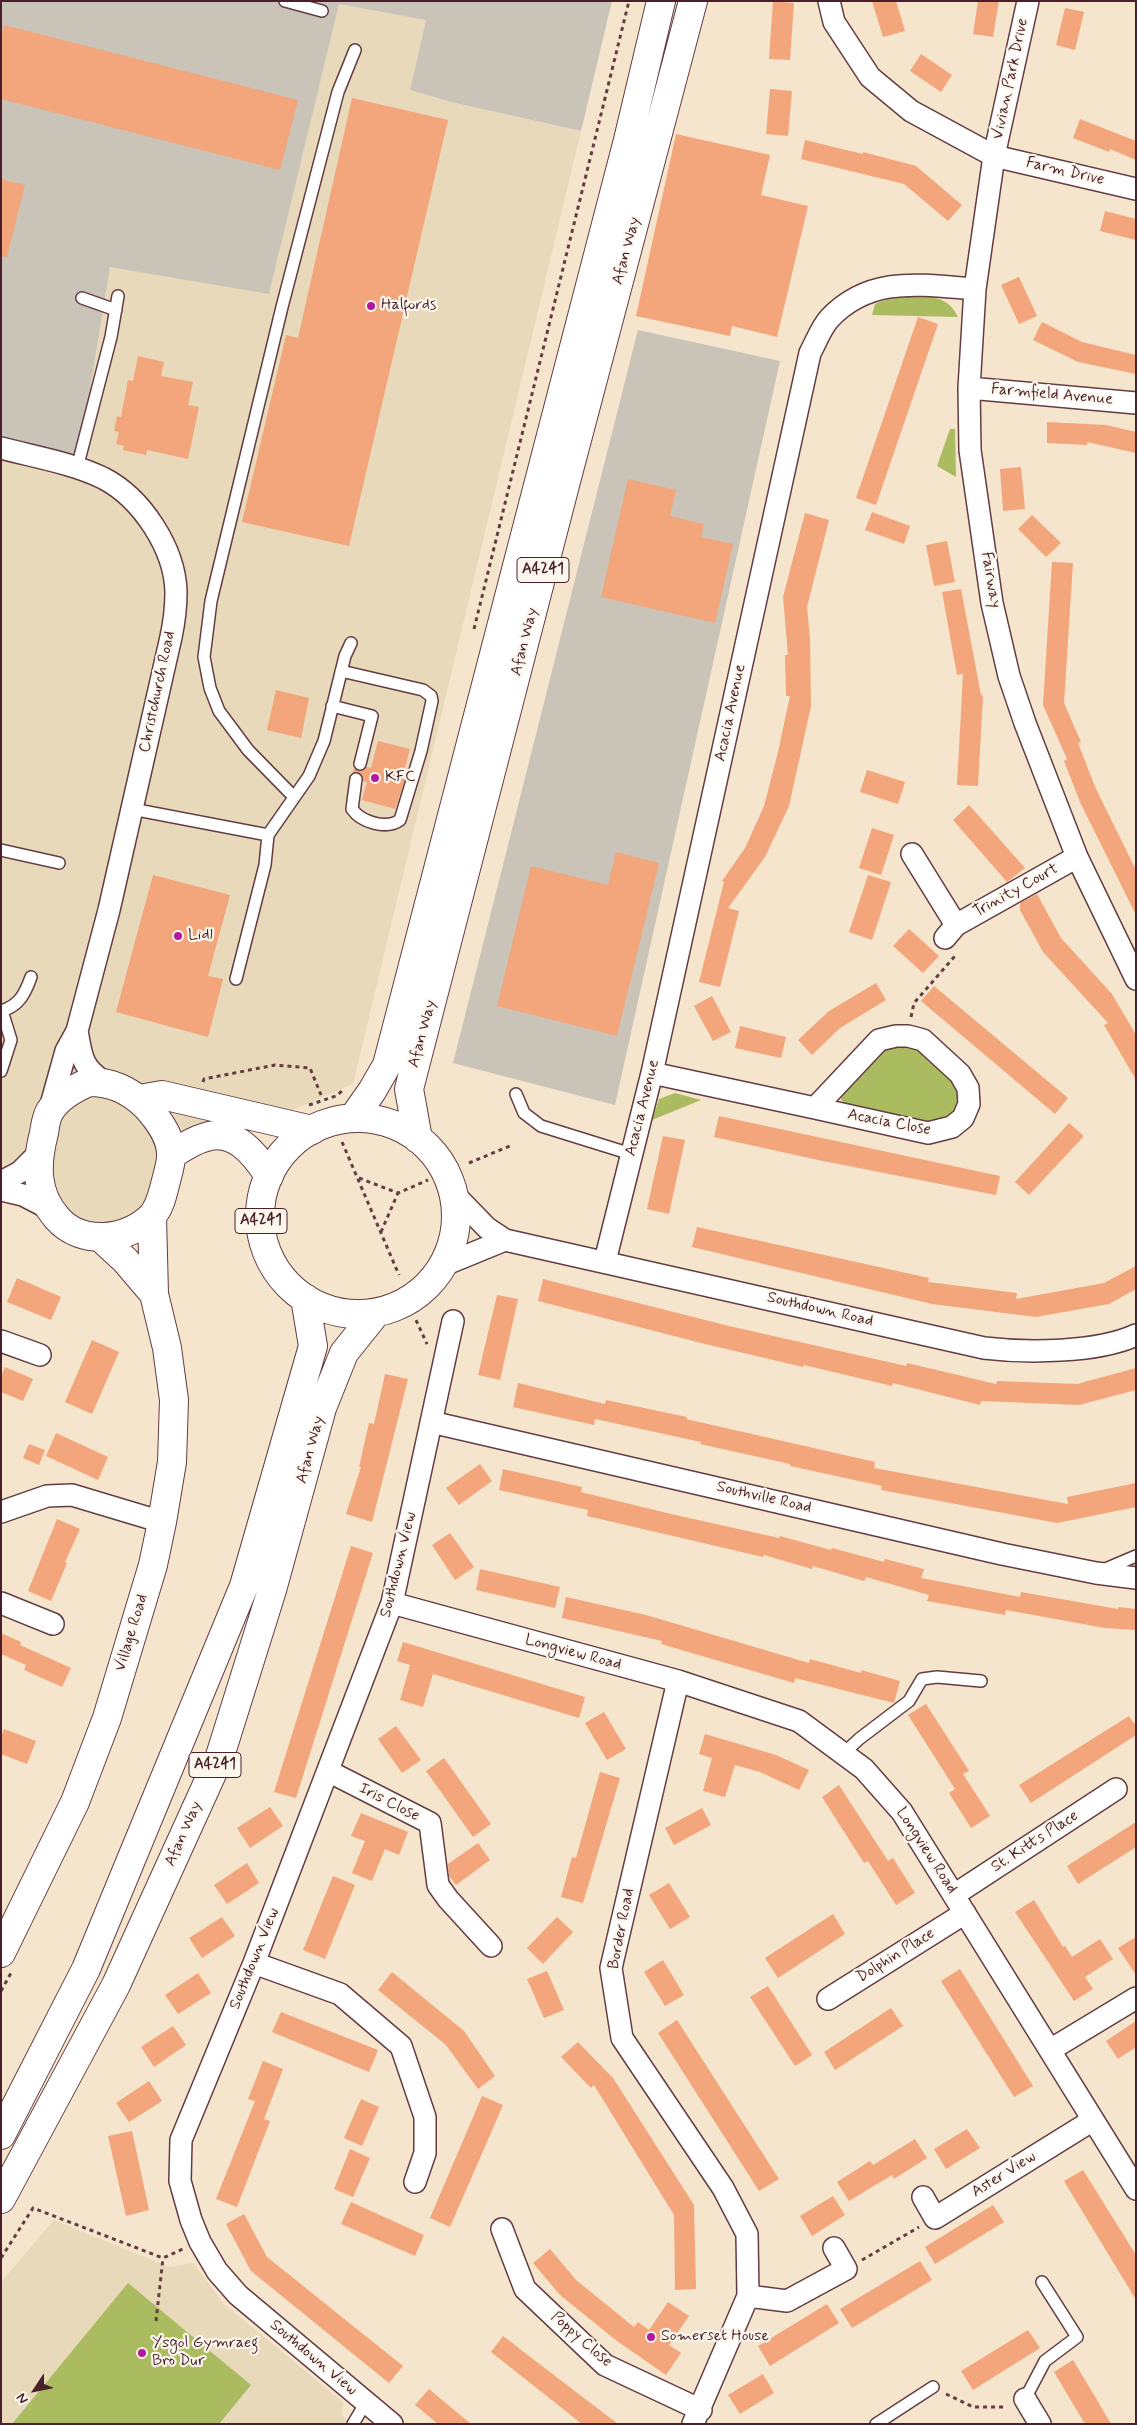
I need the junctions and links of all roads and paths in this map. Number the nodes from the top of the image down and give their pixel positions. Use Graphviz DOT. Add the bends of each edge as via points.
graph roads {
  1 [pos="285,1"];
  2 [pos="629,1"];
  3 [pos="661,1"];
  4 [pos="693,1"];
  5 [pos="828,1"];
  6 [pos="1028,1"];
  7 [pos="322,11"];
  8 [pos="355,50"];
  9 [pos="994,156"];
  10 [pos="1136,188"];
  11 [pos="975,289"];
  12 [pos="118,296"];
  13 [pos="82,298"];
  14 [pos="116,310"];
  15 [pos="969,388"];
  16 [pos="1136,403"];
  17 [pos="1,448"];
  18 [pos="76,468"];
  19 [pos="473,635"];
  20 [pos="351,643"];
  21 [pos="341,671"];
  22 [pos="332,706"];
  23 [pos="360,764"];
  24 [pos="356,779"];
  25 [pos="294,797"];
  26 [pos="132,808"];
  27 [pos="268,835"];
  28 [pos="1,850"];
  29 [pos="912,854"];
  30 [pos="1077,857"];
  31 [pos="58,863"];
  32 [pos="950,932"];
  33 [pos="31,977"];
  34 [pos="236,979"];
  35 [pos="1136,979"];
  36 [pos="1,1011"];
  37 [pos="77,1031"];
  38 [pos="908,1036"];
  39 [pos="1,1071"];
  40 [pos="652,1073"];
  41 [pos="104,1082"];
  42 [pos="347,1088"];
  43 [pos="516,1094"];
  44 [pos="199,1095"];
  45 [pos="321,1095"];
  46 [pos="139,1099"];
  47 [pos="815,1108"];
  48 [pos="49,1112"];
  49 [pos="306,1119"];
  50 [pos="348,1130"];
  51 [pos="418,1139"];
  52 [pos="512,1144"];
  53 [pos="38,1154"];
  54 [pos="632,1154"];
  55 [pos="171,1155"];
  56 [pos="469,1164"];
  57 [pos="269,1176"];
  58 [pos="359,1178"];
  59 [pos="428,1180"];
  60 [pos="1,1182"];
  61 [pos="1,1190"];
  62 [pos="398,1193"];
  63 [pos="454,1193"];
  64 [pos="48,1208"];
  65 [pos="152,1216"];
  66 [pos="381,1232"];
  67 [pos="101,1238"];
  68 [pos="505,1240"];
  69 [pos="605,1261"];
  70 [pos="444,1265"];
  71 [pos="399,1275"];
  72 [pos="154,1294"];
  73 [pos="305,1298"];
  74 [pos="376,1313"];
  75 [pos="453,1321"];
  76 [pos="1136,1335"];
  77 [pos="1,1341"];
  78 [pos="40,1355"];
  79 [pos="431,1422"];
  80 [pos="1,1512"];
  81 [pos="162,1522"];
  82 [pos="1136,1556"];
  83 [pos="1096,1573"];
  84 [pos="1136,1578"];
  85 [pos="1,1603"];
  86 [pos="392,1603"];
  87 [pos="53,1624"];
  88 [pos="678,1681"];
  89 [pos="981,1682"];
  90 [pos="844,1753"];
  91 [pos="328,1771"];
  92 [pos="1116,1789"];
  93 [pos="954,1895"];
  94 [pos="965,1913"];
  95 [pos="491,1946"];
  96 [pos="8,1959"];
  97 [pos="254,1963"];
  98 [pos="1,1991"];
  99 [pos="1136,1998"];
  100 [pos="828,1999"];
  101 [pos="1050,2050"];
  102 [pos="1093,2120"];
  103 [pos="1,2135"];
  104 [pos="415,2182"];
  105 [pos="1136,2189"];
  106 [pos="923,2197"];
  107 [pos="1,2199"];
  108 [pos="934,2218"];
  109 [pos="502,2229"];
  110 [pos="200,2242"];
  111 [pos="834,2248"];
  112 [pos="1,2258"];
  113 [pos="163,2258"];
  114 [pos="846,2269"];
  115 [pos="1042,2282"];
  116 [pos="748,2296"];
  117 [pos="156,2321"];
  118 [pos="933,2387"];
  119 [pos="1025,2399"];
  120 [pos="366,2402"];
  121 [pos="697,2417"];
  122 [pos="353,2424"];
  123 [pos="392,2424"];
  124 [pos="876,2424"];
  125 [pos="1040,2424"];
  1 -- 7 [label="lane"];
  2 -- 19 [label="path"];
  3 -- 50 [label="main road, Afan Way / A4241" via="628,140 387,1065"];
  4 -- 51 [label="main road, Afan Way / A4241" via="409,1089"];
  5 -- 9 [label="street, Farm Drive" via="834,22 870,77 910,111"];
  6 -- 9 [label="street, Vivian Park Drive"];
  8 -- 25 [label="lane" via="338,92 279,316 211,601 204,657 210,688 219,711 248,750"];
  9 -- 10 [label="street, Farm Drive"];
  9 -- 11 [label="street, Fairway"];
  11 -- 15 [label="street, Fairway"];
  11 -- 40 [label="street, Acacia Avenue" via="901,284 880,288 846,305 828,320 810,353"];
  12 -- 14 [label="lane"];
  13 -- 14 [label="lane"];
  14 -- 18 [label="lane"];
  15 -- 16 [label="street, Farmfield Avenue"];
  15 -- 30 [label="street, Fairway" via="970,450 994,612 1009,676"];
  17 -- 18 [label="street, Christchurch Road"];
  18 -- 26 [label="street, Christchurch Road" via="103,478 130,498 158,534 167,552 176,591 172,638"];
  20 -- 21 [label="lane"];
  21 -- 22 [label="lane"];
  21 -- 24 [label="lane" via="423,690 432,701 400,820 386,825 357,816 352,809"];
  22 -- 23 [label="lane" via="372,716"];
  22 -- 25 [label="lane" via="324,741 309,776"];
  25 -- 27 [label="lane"];
  26 -- 27 [label="lane"];
  26 -- 37 [label="street, Christchurch Road"];
  27 -- 34 [label="lane" via="265,865"];
  28 -- 31 [label="lane"];
  29 -- 32 [label="street, Trinity Court"];
  30 -- 32 [label="street, Trinity Court"];
  30 -- 35 [label="street, Fairway"];
  32 -- 38 [label="path" via="957,954 914,1003"];
  33 -- 36 [label="lane" via="27,990 14,1007"];
  36 -- 39 [label="lane" via="11,1040"];
  37 -- 41 [label="street, Christchurch Road" via="89,1071"];
  37 -- 48 [label="street, Christchurch Road" via="66,1051"];
  38 -- 47 [label="street, Acacia Close" via="879,1040"];
  38 -- 47 [label="street, Acacia Close" via="923,1040 940,1053 968,1088 969,1104 963,1118 952,1128 928,1133"];
  40 -- 47 [label="street, Acacia Close"];
  40 -- 54 [label="street, Acacia Avenue"];
  41 -- 46 [label="main road"];
  41 -- 48 [label="main road" via="89,1082 76,1087"];
  42 -- 49 [label="path"];
  43 -- 54 [label="lane" via="524,1113 541,1126"];
  44 -- 45 [label="path" via="204,1080 275,1065 310,1068"];
  44 -- 46 [label="main road"];
  44 -- 49 [label="main road"];
  46 -- 55 [label="main road" via="155,1116 166,1135"];
  48 -- 53 [label="main road"];
  49 -- 50 [label="main road, A4241" via="331,1122"];
  49 -- 57 [label="main road, A4241"];
  50 -- 51 [label="main road, A4241" via="376,1120 398,1127"];
  50 -- 58 [label="path"];
  51 -- 63 [label="main road, A4241" via="434,1154"];
  52 -- 56 [label="path"];
  53 -- 60 [label="street" via="20,1172"];
  53 -- 64 [label="main road" via="40,1188"];
  54 -- 69 [label="street, Acacia Avenue"];
  55 -- 57 [label="main road" via="203,1138 215,1135 231,1138 258,1158"];
  55 -- 65 [label="main road" via="161,1203"];
  57 -- 73 [label="main road, A4241" via="262,1206 264,1244 287,1283"];
  58 -- 62 [label="path"];
  58 -- 66 [label="path"];
  59 -- 62 [label="path"];
  61 -- 64 [label="street" via="23,1195"];
  62 -- 66 [label="path"];
  63 -- 68 [label="street, Southdown Road" via="487,1228"];
  63 -- 70 [label="main road, A4241" via="455,1230"];
  64 -- 67 [label="main road" via="76,1233"];
  65 -- 67 [label="main road" via="127,1232"];
  65 -- 72 [label="main road, Village Road"];
  66 -- 71 [label="path"];
  67 -- 72 [label="main road, Village Road"];
  68 -- 69 [label="street, Southdown Road"];
  68 -- 70 [label="street"];
  69 -- 76 [label="street, Southdown Road" via="984,1348 1056,1350 1100,1345"];
  70 -- 74 [label="main road, A4241" via="415,1296"];
  72 -- 81 [label="main road, Village Road" via="167,1348 174,1400 172,1462"];
  73 -- 74 [label="main road, A4241" via="339,1312"];
  73 -- 103 [label="main road, Afan Way / A4241" via="312,1346 244,1586 86,1969"];
  74 -- 107 [label="main road, Afan Way / A4241" via="344,1352 322,1408 272,1590 220,1756 116,1985"];
  75 -- 79 [label="street, Southdown View"];
  77 -- 78 [label="street"];
  79 -- 83 [label="street, Southville Road"];
  79 -- 86 [label="street, Southdown View"];
  80 -- 81 [label="street" via="47,1496 72,1495"];
  81 -- 96 [label="main road, Village Road" via="153,1566 107,1718"];
  82 -- 83 [label="lane"];
  83 -- 84 [label="street, Southville Road"];
  85 -- 87 [label="street"];
  86 -- 88 [label="street, Longview Road"];
  86 -- 91 [label="street, Southdown View"];
  88 -- 90 [label="street, Longview Road" via="799,1721"];
  88 -- 116 [label="street, Border Road" via="611,1968 622,2038 723,2188 746,2234"];
  89 -- 90 [label="lane" via="936,1677 922,1679 909,1701"];
  90 -- 93 [label="street, Longview Road" via="864,1769 902,1812"];
  91 -- 95 [label="street, Iris Close" via="430,1823 438,1885"];
  91 -- 97 [label="street, Southdown View"];
  92 -- 93 [label="street, St. Kitts Place"];
  93 -- 94 [label="street, Longview Road"];
  94 -- 100 [label="street, Dolphin Place"];
  94 -- 101 [label="street, Longview Road"];
  96 -- 98 [label="path"];
  97 -- 104 [label="street" via="340,1994 401,2046 425,2117 425,2153"];
  97 -- 110 [label="street, Southdown View" via="181,2140 180,2181"];
  99 -- 101 [label="street"];
  101 -- 102 [label="street, Longview Road"];
  102 -- 105 [label="street, Longview Road"];
  102 -- 108 [label="street, Aster View"];
  106 -- 108 [label="street"];
  108 -- 114 [label="path"];
  109 -- 121 [label="street, Poppy Close" via="525,2289 605,2365"];
  110 -- 113 [label="path"];
  110 -- 120 [label="street, Southdown View" via="217,2271 238,2295"];
  111 -- 114 [label="street"];
  112 -- 113 [label="path" via="33,2208"];
  113 -- 117 [label="path"];
  114 -- 116 [label="street" via="787,2300"];
  115 -- 119 [label="lane" via="1077,2337 1045,2361"];
  116 -- 121 [label="street, Border Road"];
  118 -- 119 [label="path" via="972,2407 1009,2407"];
  118 -- 124 [label="lane"];
  119 -- 125 [label="street"];
  120 -- 122 [label="lane"];
  120 -- 123 [label="street, Southdown View"];
}
